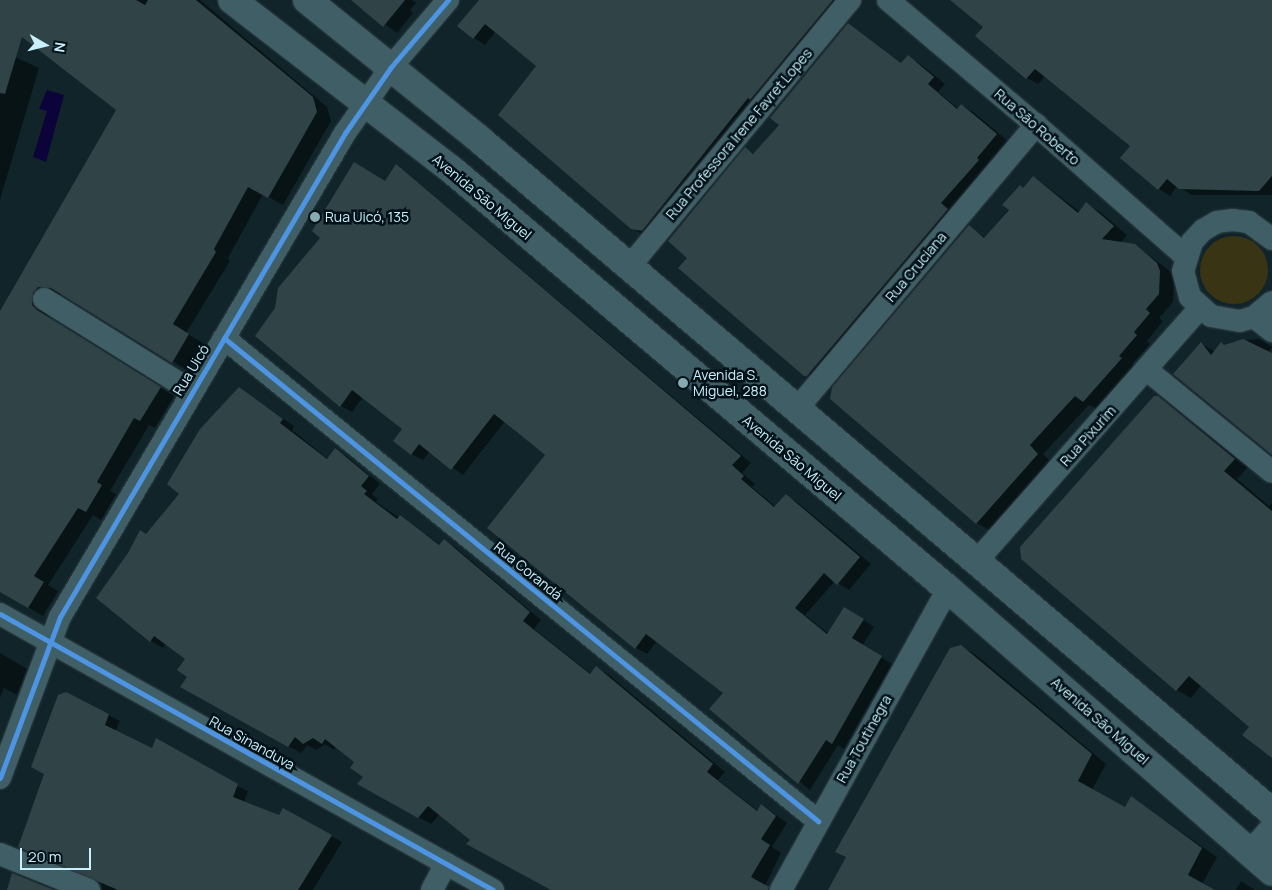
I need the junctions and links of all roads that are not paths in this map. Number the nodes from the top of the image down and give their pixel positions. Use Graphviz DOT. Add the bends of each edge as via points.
graph roads {
  1 [pos="232,0"];
  2 [pos="307,0"];
  3 [pos="448,0"];
  4 [pos="850,0"];
  5 [pos="888,0"];
  6 [pos="391,67"];
  7 [pos="365,104"];
  8 [pos="1036,125"];
  9 [pos="1269,230"];
  10 [pos="1185,256"];
  11 [pos="629,267"];
  12 [pos="44,299"];
  13 [pos="1272,302"];
  14 [pos="1200,308"];
  15 [pos="1254,317"];
  16 [pos="1272,331"];
  17 [pos="224,338"];
  18 [pos="1147,370"];
  19 [pos="192,391"];
  20 [pos="796,410"];
  21 [pos="1272,472"];
  22 [pos="975,563"];
  23 [pos="948,589"];
  24 [pos="0,614"];
  25 [pos="48,642"];
  26 [pos="0,778"];
  27 [pos="1272,812"];
  28 [pos="818,821"];
  29 [pos="1272,831"];
  30 [pos="0,854"];
  31 [pos="1252,854"];
  32 [pos="446,864"];
  33 [pos="1272,872"];
  34 [pos="89,890"];
  35 [pos="432,890"];
  36 [pos="493,890"];
  37 [pos="781,890"];
  1 -- 7 [label="main road, Avenida São Miguel"];
  2 -- 6 [label="main road"];
  3 -- 6 [label="street, Rua Uicó"];
  4 -- 11 [label="street, Rua Professora Irene Favret Lopes"];
  5 -- 8 [label="street, Rua São Roberto"];
  6 -- 7 [label="street, Rua Uicó"];
  6 -- 11 [label="main road"];
  7 -- 17 [label="street, Rua Uicó"];
  7 -- 23 [label="main road, Avenida São Miguel" via="466,183"];
  8 -- 10 [label="street, Rua São Roberto"];
  8 -- 20 [label="street, Rua Cruciana"];
  9 -- 10 [label="street" via="1249,222 1217,222 1203,230"];
  10 -- 14 [label="street" via="1185,284"];
  11 -- 20 [label="main road"];
  12 -- 19 [label="street"];
  13 -- 15 [label="street"];
  14 -- 15 [label="street" via="1225,320"];
  14 -- 18 [label="street, Rua Pixurim"];
  15 -- 16 [label="street"];
  17 -- 19 [label="street, Rua Uicó"];
  17 -- 28 [label="street, Rua Corandá"];
  18 -- 21 [label="street"];
  18 -- 22 [label="street, Rua Pixurim"];
  19 -- 25 [label="street, Rua Uicó"];
  20 -- 22 [label="main road"];
  22 -- 27 [label="main road"];
  23 -- 28 [label="street, Rua Toutinegra"];
  23 -- 31 [label="main road, Avenida São Miguel"];
  24 -- 25 [label="street, Rua Sinanduva"];
  25 -- 26 [label="street, Rua Uicó"];
  25 -- 32 [label="street, Rua Sinanduva"];
  28 -- 37 [label="street, Rua Toutinegra"];
  29 -- 31 [label="main road"];
  30 -- 34 [label="street"];
  31 -- 33 [label="main road, Avenida São Miguel"];
  32 -- 35 [label="street"];
  32 -- 36 [label="street, Rua Sinanduva"];
}
